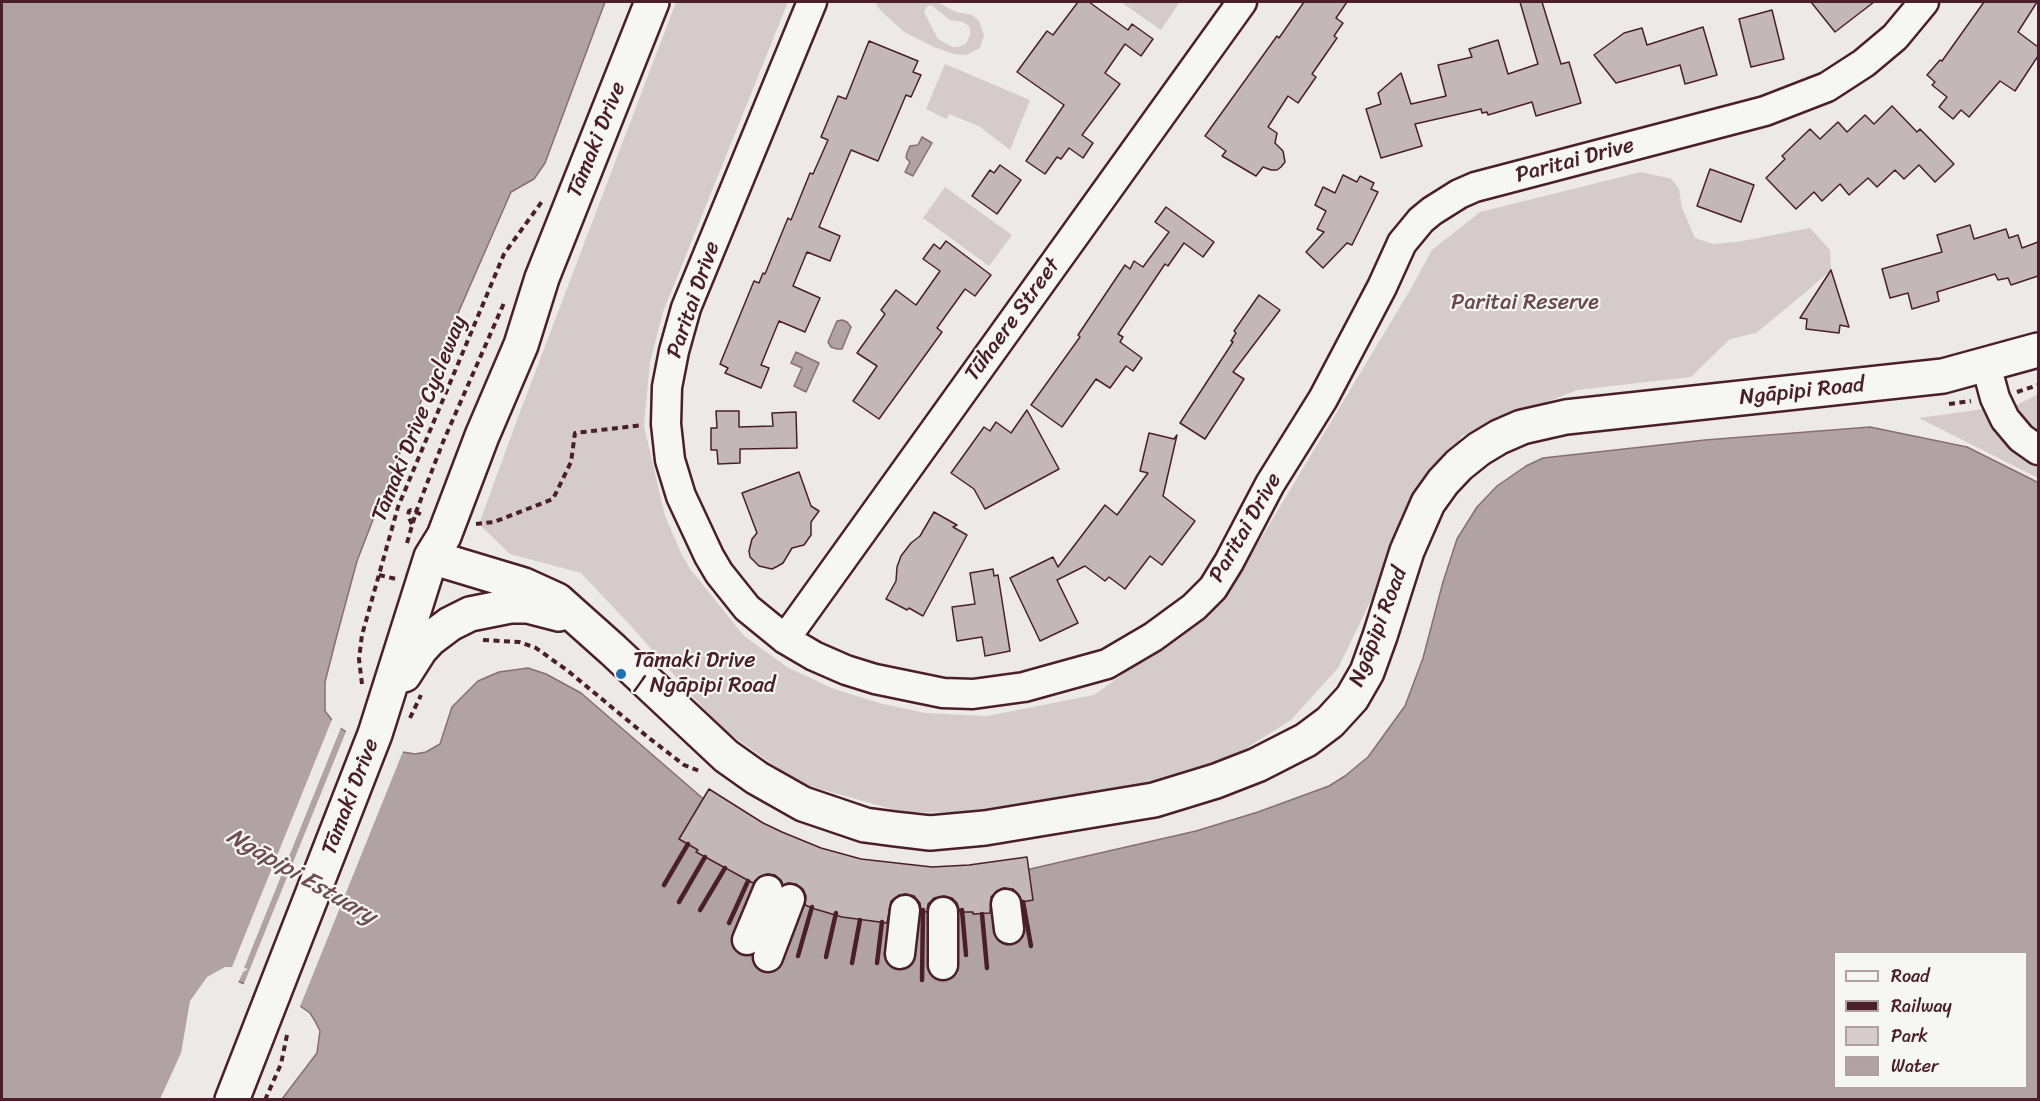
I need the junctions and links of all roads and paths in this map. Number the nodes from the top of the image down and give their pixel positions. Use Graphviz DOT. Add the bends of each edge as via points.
graph roads {
  1 [pos="652,2"];
  2 [pos="812,2"];
  3 [pos="1242,2"];
  4 [pos="1924,2"];
  5 [pos="546,192"];
  6 [pos="2038,350"];
  7 [pos="1986,365"];
  8 [pos="647,424"];
  9 [pos="2038,450"];
  10 [pos="476,525"];
  11 [pos="434,542"];
  12 [pos="585,624"];
  13 [pos="785,639"];
  14 [pos="474,642"];
  15 [pos="375,694"];
  16 [pos="684,765"];
  17 [pos="779,894"];
  18 [pos="905,910"];
  19 [pos="943,912"];
  20 [pos="757,949"];
  21 [pos="900,954"];
  22 [pos="943,965"];
  23 [pos="287,1033"];
  24 [pos="232,1100"];
  25 [pos="265,1100"];
  1 -- 11 [label="main road, Tāmaki Drive" via="542,278 520,345"];
  2 -- 13 [label="street, Paritai Drive" via="686,308 667,387 670,460 685,506 719,573 747,608"];
  3 -- 13 [label="street, Tūhaere Street"];
  4 -- 13 [label="street, Paritai Drive" via="1895,37 1827,87 1765,111 1475,187 1431,211 1402,243 1323,399 1270,484 1213,588 1153,637 1107,664 1024,687 973,694 942,693 846,670"];
  5 -- 15 [label="path, Tāmaki Drive Cycleway" via="504,254 398,507 362,635 359,659"];
  6 -- 7 [label="main road, Ngāpipi Road"];
  7 -- 9 [label="street" via="2005,419"];
  7 -- 12 [label="main road, Ngāpipi Road" via="1943,376 1566,417 1522,427 1499,437 1460,465 1428,503 1407,551 1367,672 1352,698 1330,722 1306,740 1257,765 1154,801 930,833 865,825 836,816 781,793 726,756"];
  8 -- 10 [label="path" via="575,433 571,462 553,500"];
  11 -- 12 [label="main road, Ngāpipi Road" via="543,592"];
  11 -- 15 [label="main road, Tāmaki Drive"];
  12 -- 15 [label="main road" via="528,606 470,614 430,639"];
  14 -- 16 [label="path" via="519,642 536,648"];
  15 -- 24 [label="main road, Tāmaki Drive" via="375,734"];
  17 -- 20 [label="street"];
  18 -- 21 [label="street"];
  19 -- 22 [label="street"];
  23 -- 25 [label="path" via="281,1064"];
}
